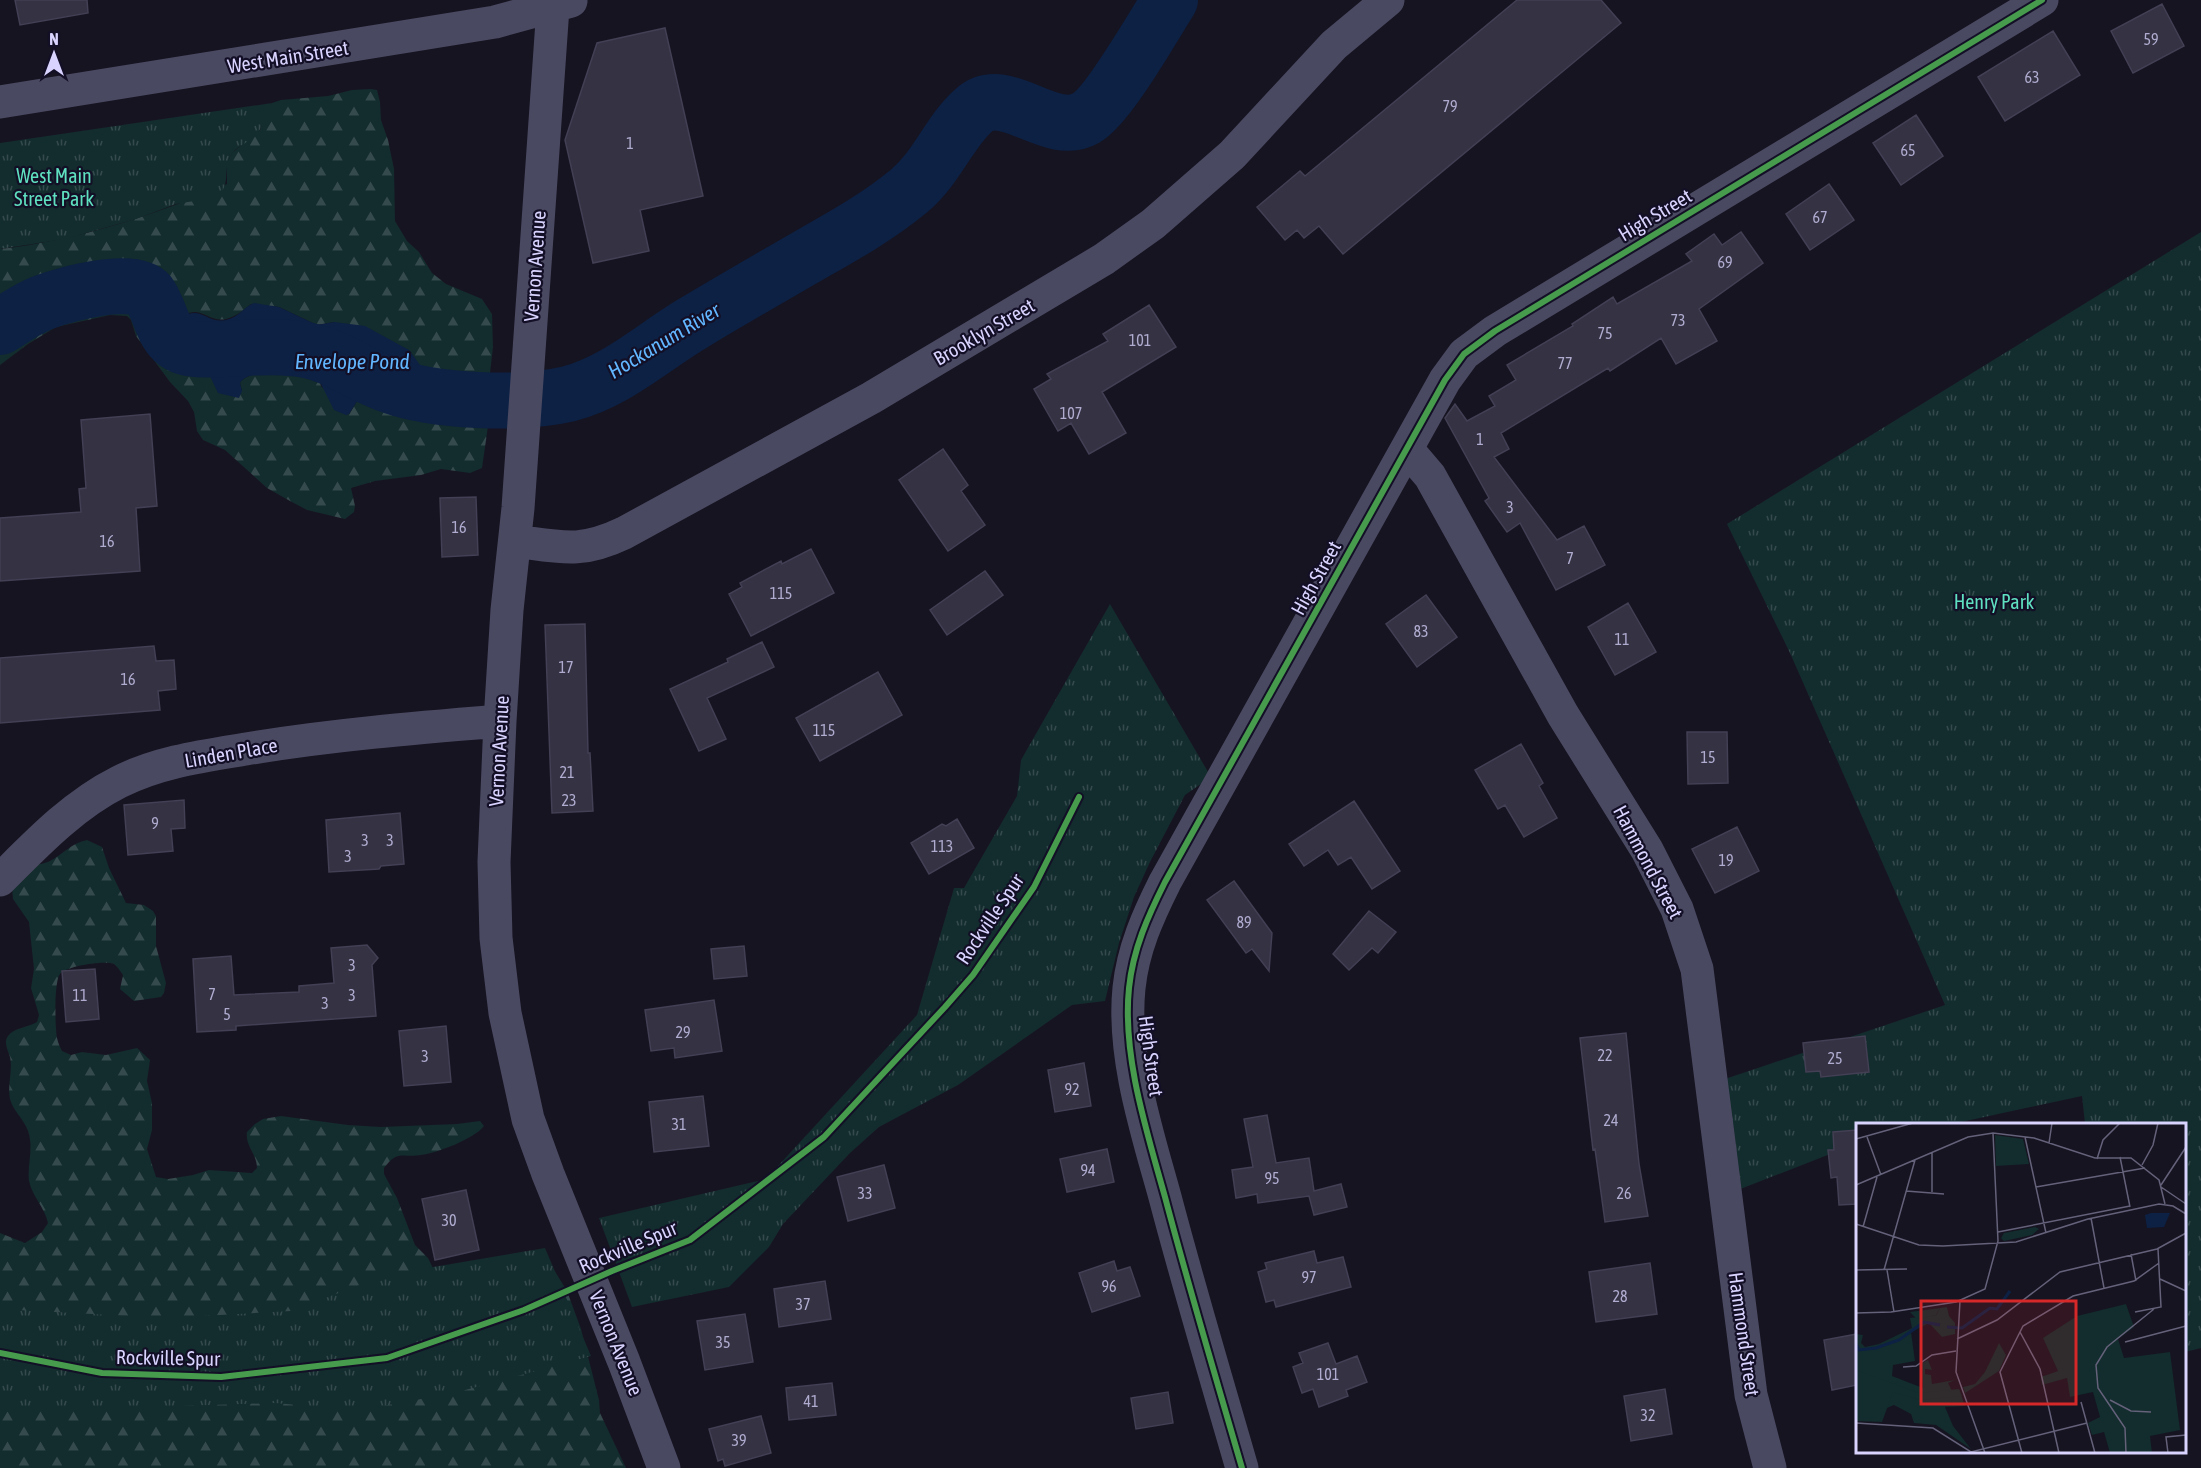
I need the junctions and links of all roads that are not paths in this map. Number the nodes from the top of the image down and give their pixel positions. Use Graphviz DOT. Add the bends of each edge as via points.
graph roads {
  1 [pos="1388,0"];
  2 [pos="2042,0"];
  3 [pos="563,4"];
  4 [pos="0,102"];
  5 [pos="1407,449"];
  6 [pos="515,541"];
  7 [pos="500,721"];
  8 [pos="0,880"];
  9 [pos="664,1468"];
  10 [pos="1242,1468"];
  11 [pos="1770,1468"];
  1 -- 6 [label="street, Brooklyn Street" via="1334,45 1217,168 1153,224 1078,277 871,398 624,533 597,545 578,548"];
  2 -- 5 [label="street, High Street" via="1495,331 1455,365"];
  3 -- 4 [label="street, West Main Street" via="495,22"];
  3 -- 6 [label="street, Vernon Avenue" via="529,347"];
  5 -- 10 [label="street, High Street" via="1165,882 1148,916 1133,963 1128,1018 1140,1102"];
  5 -- 11 [label="street, Hammond Street" via="1430,476 1563,715 1647,850 1677,909 1697,969 1751,1395"];
  6 -- 7 [label="street, Vernon Avenue"];
  7 -- 8 [label="street, Linden Place" via="275,744 149,769 82,805"];
  7 -- 9 [label="street, Vernon Avenue" via="494,902 512,1051 534,1139"];
}
